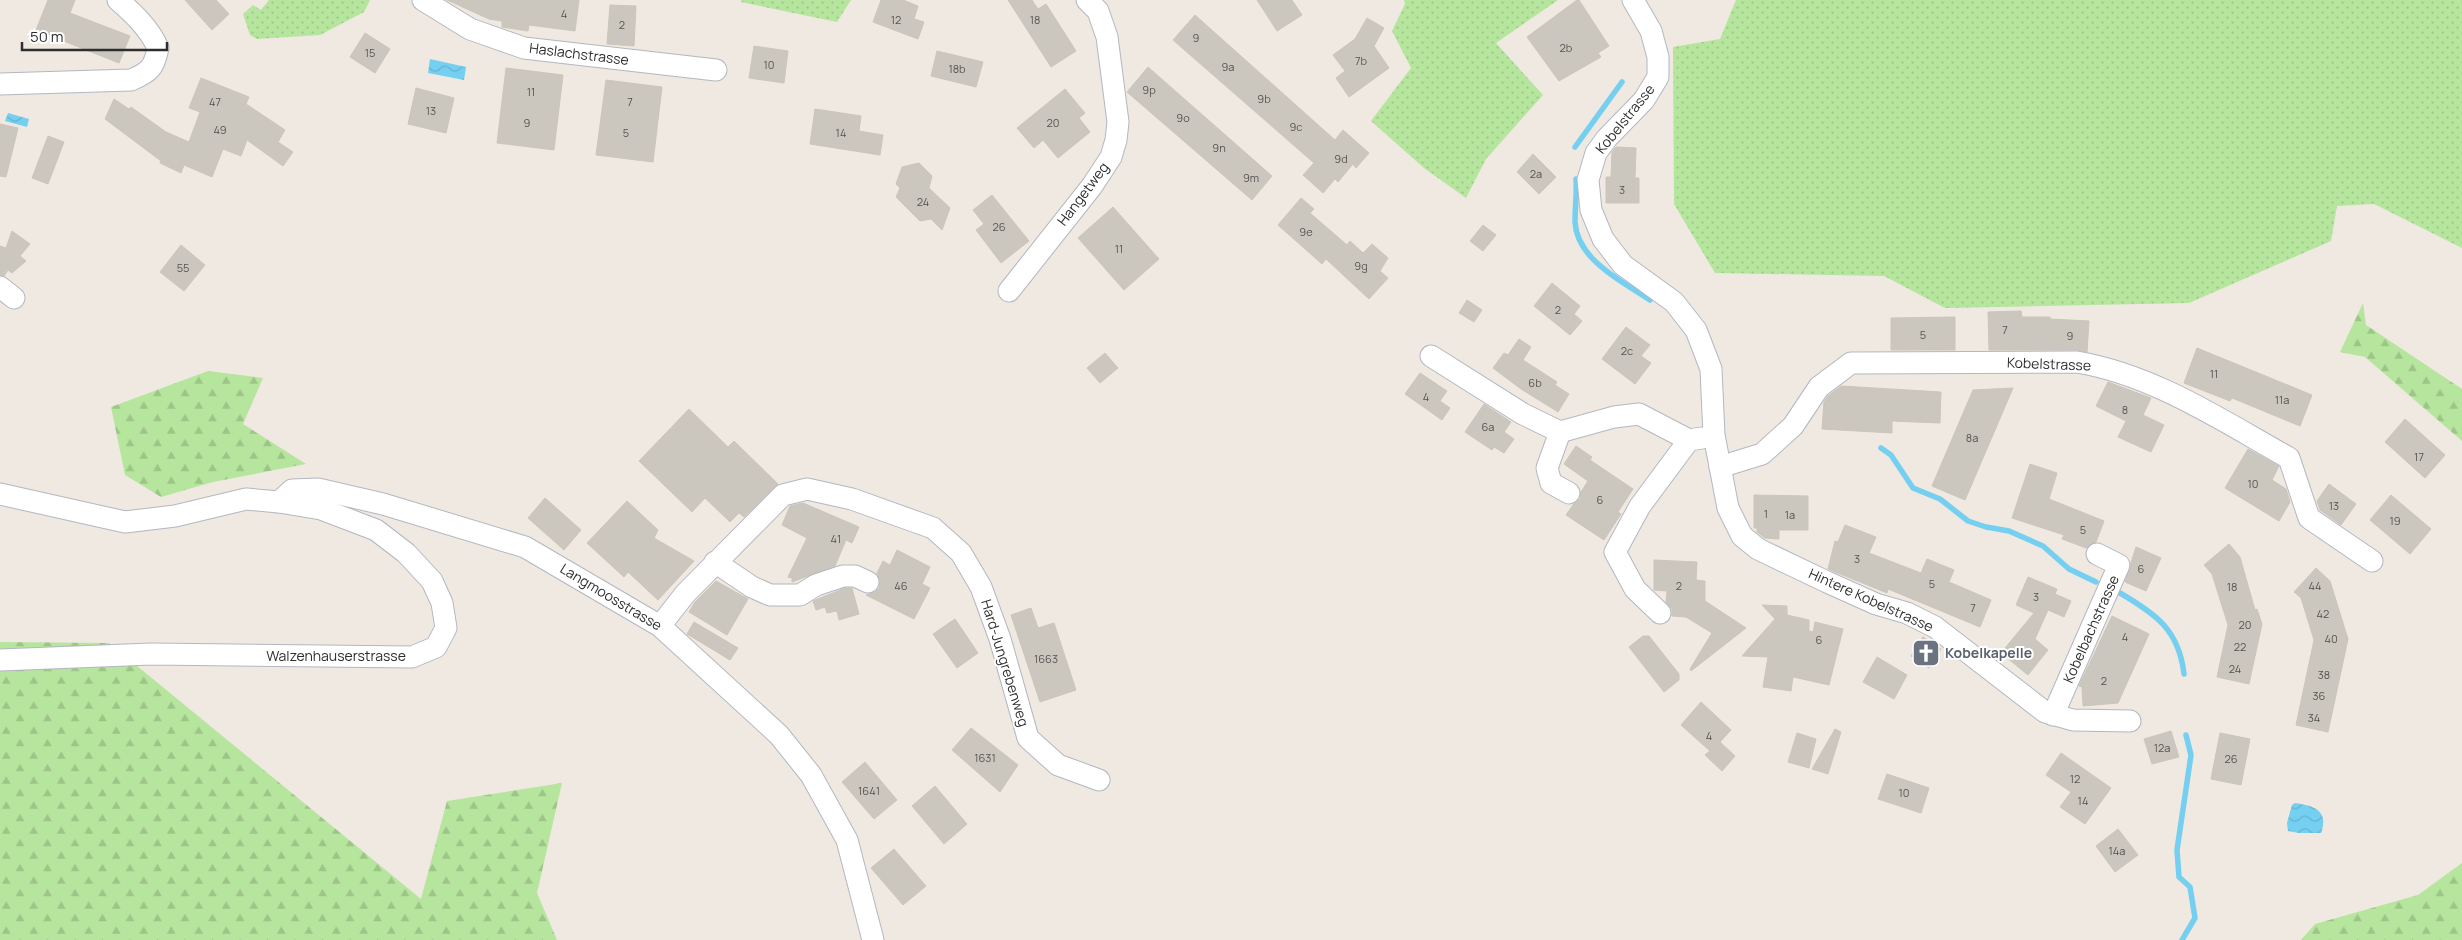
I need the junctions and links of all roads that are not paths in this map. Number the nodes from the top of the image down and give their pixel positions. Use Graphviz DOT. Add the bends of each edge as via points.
graph roads {
  1 [pos="118,0"];
  2 [pos="423,0"];
  3 [pos="1087,0"];
  4 [pos="1633,0"];
  5 [pos="716,70"];
  6 [pos="0,84"];
  7 [pos="1009,291"];
  8 [pos="1431,356"];
  9 [pos="1560,432"];
  10 [pos="1714,435"];
  11 [pos="1689,440"];
  12 [pos="1720,467"];
  13 [pos="1569,493"];
  14 [pos="0,494"];
  15 [pos="280,502"];
  16 [pos="1742,536"];
  17 [pos="2097,554"];
  18 [pos="2372,561"];
  19 [pos="715,562"];
  20 [pos="868,582"];
  21 [pos="1660,613"];
  22 [pos="660,626"];
  23 [pos="0,660"];
  24 [pos="2053,715"];
  25 [pos="2130,721"];
  26 [pos="1099,780"];
  27 [pos="873,940"];
  1 -- 6 [label="street" via="139,18 154,37 158,48 152,68 142,76 131,80"];
  2 -- 5 [label="street, Haslachstrasse" via="470,28 524,48"];
  3 -- 7 [label="street, Hangetweg" via="1098,11 1107,38 1118,122 1116,140 1111,157 1092,186"];
  4 -- 10 [label="street, Kobelstrasse" via="1651,30 1658,57 1658,77 1644,100 1596,154 1588,180 1591,210 1603,239 1623,264 1674,302 1696,330 1711,369"];
  8 -- 9 [label="street" via="1523,414"];
  9 -- 11 [label="street" via="1614,417 1639,414"];
  9 -- 13 [label="street" via="1547,468 1551,483"];
  10 -- 11 [label="street"];
  10 -- 12 [label="street, Kobelstrasse"];
  11 -- 21 [label="street" via="1640,506 1615,552 1635,589"];
  12 -- 16 [label="street, Kobelstrasse" via="1728,508"];
  12 -- 18 [label="street, Kobelstrasse" via="1762,454 1793,426 1820,387 1851,363 2077,362 2108,367 2164,389 2289,458 2308,518"];
  14 -- 15 [label="street, Walzenhauserstrasse" via="125,522 175,516 246,500"];
  15 -- 22 [label="street, Langmoosstrasse" via="292,490 318,489 383,504 525,547"];
  15 -- 23 [label="street, Walzenhauserstrasse" via="321,509 376,530 406,552 432,582 442,603 446,628 436,647 412,657 151,654"];
  16 -- 24 [label="street, Hintere Kobelstrasse" via="1758,549 1827,582 1935,627"];
  17 -- 24 [label="street, Kobelbachstrasse" via="2119,565"];
  19 -- 20 [label="street" via="770,595 800,595 816,585 843,576 855,576"];
  19 -- 22 [label="street, Hard-Jungrebenweg"];
  19 -- 26 [label="street, Hard-Jungrebenweg" via="782,495 807,489 839,495 933,528 961,552 982,587 1028,738 1058,765"];
  22 -- 27 [label="street, Langmoosstrasse" via="779,735 811,775 847,840"];
  24 -- 25 [label="street, Hintere Kobelstrasse" via="2073,720"];
}
